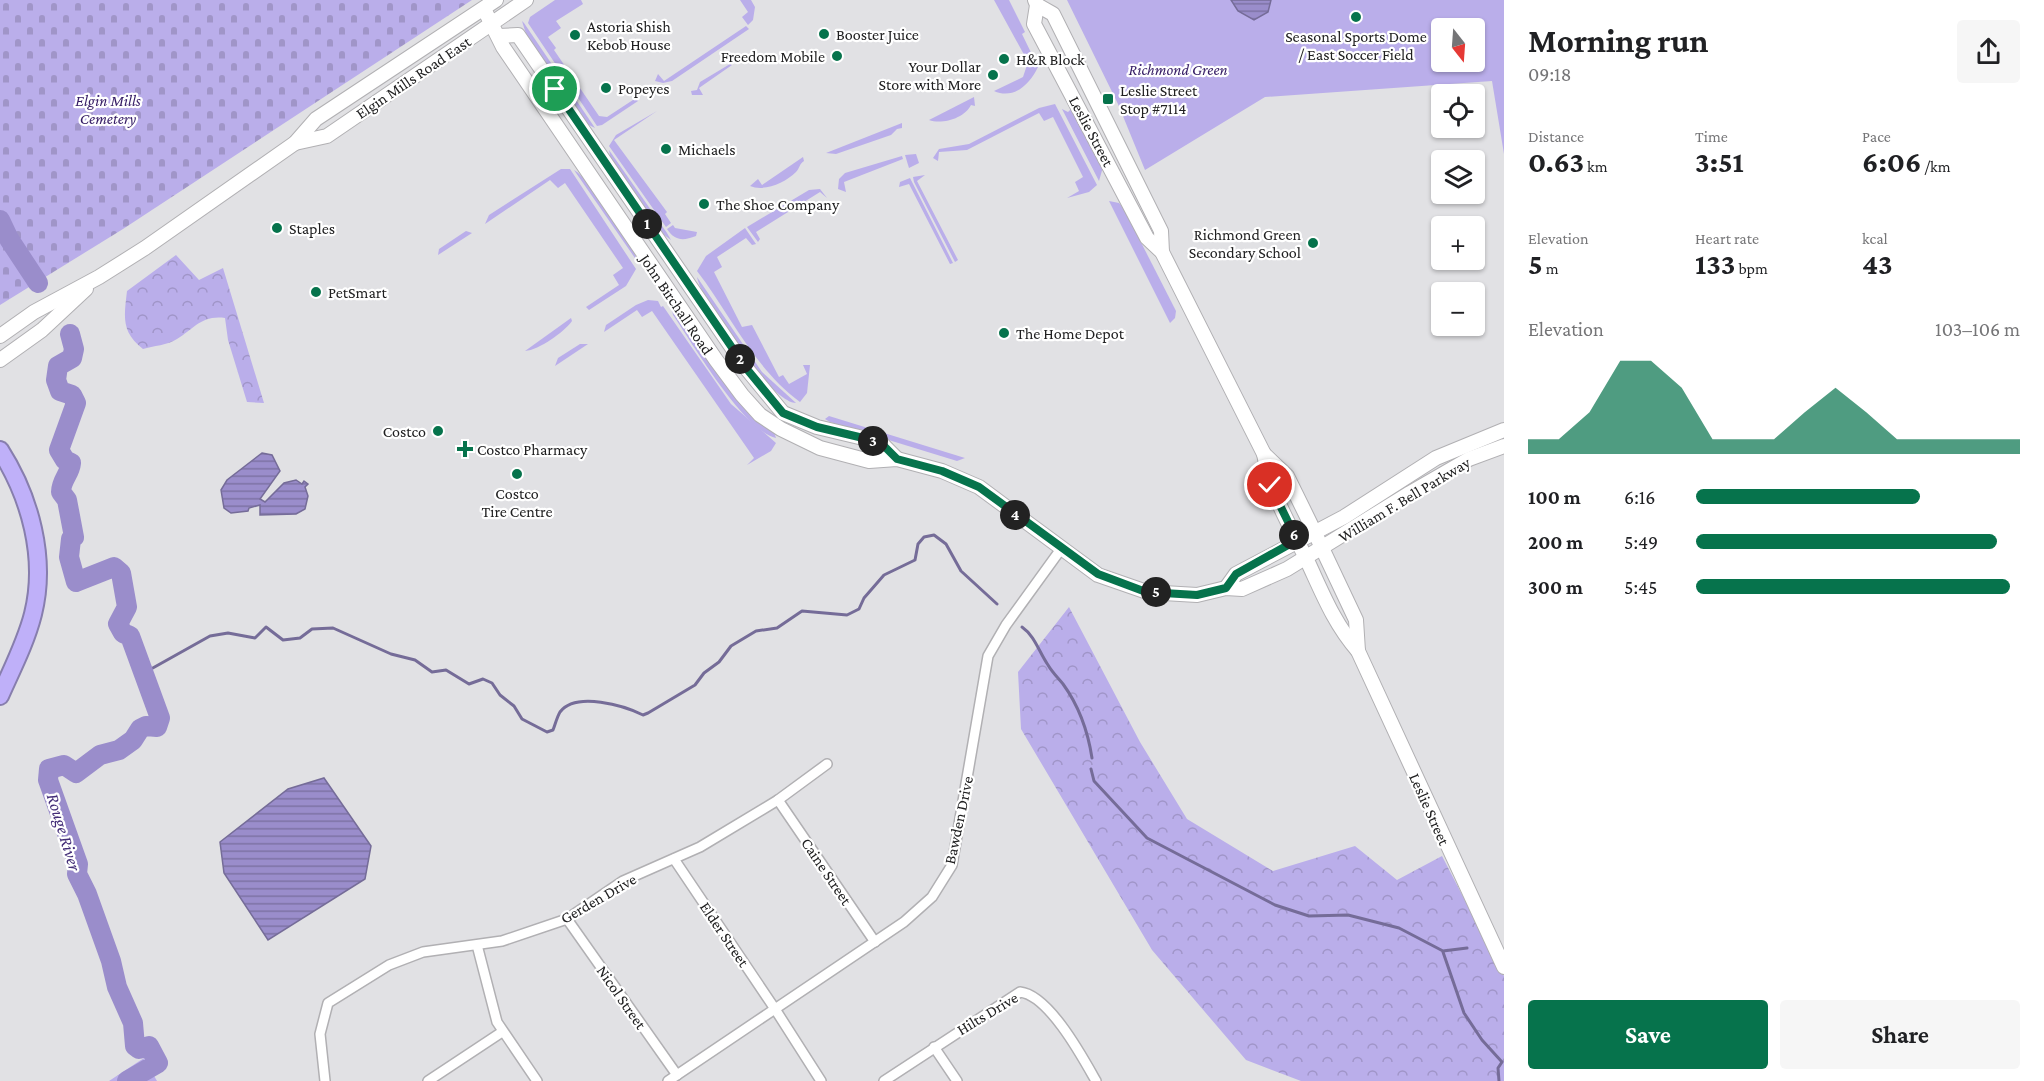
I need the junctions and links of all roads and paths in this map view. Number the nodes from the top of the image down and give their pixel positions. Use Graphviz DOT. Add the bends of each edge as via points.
graph roads {
  1 [pos="496,0"];
  2 [pos="526,0"];
  3 [pos="1036,3"];
  4 [pos="484,9"];
  5 [pos="496,29"];
  6 [pos="295,143"];
  7 [pos="1162,252"];
  8 [pos="99,277"];
  9 [pos="0,336"];
  10 [pos="0,360"];
  11 [pos="1504,430"];
  12 [pos="1504,446"];
  13 [pos="0,450"];
  14 [pos="1264,454"];
  15 [pos="897,459"];
  16 [pos="1314,531"];
  17 [pos="1297,540"];
  18 [pos="1322,548"];
  19 [pos="1061,549"];
  20 [pos="1306,558"];
  21 [pos="1226,588"];
  22 [pos="1358,651"];
  23 [pos="0,696"];
  24 [pos="827,764"];
  25 [pos="778,800"];
  26 [pos="674,859"];
  27 [pos="567,919"];
  28 [pos="875,942"];
  29 [pos="477,945"];
  30 [pos="1504,967"];
  31 [pos="776,1009"];
  32 [pos="502,1032"];
  33 [pos="934,1047"];
  34 [pos="677,1075"];
  35 [pos="325,1081"];
  36 [pos="428,1081"];
  37 [pos="537,1081"];
  38 [pos="668,1081"];
  39 [pos="820,1081"];
  40 [pos="884,1081"];
  41 [pos="957,1081"];
  42 [pos="1096,1081"];
  1 -- 4 [label="main road, Elgin Mills Road East"];
  2 -- 5 [label="main road, Elgin Mills Road East"];
  3 -- 7 [label="main road, Leslie Street" via="1034,24 1147,238"];
  3 -- 7 [label="main road, Leslie Street" via="1053,14 1095,95 1161,231"];
  4 -- 5 [label="main road, John Birchall Road"];
  4 -- 6 [label="main road, Elgin Mills Road East" via="315,119"];
  5 -- 6 [label="main road, Elgin Mills Road East" via="327,136"];
  5 -- 15 [label="main road, John Birchall Road" via="518,35 746,368 783,413 817,427 880,442"];
  5 -- 15 [label="main road, John Birchall Road" via="503,47 716,360 752,406 781,429 820,448 869,461"];
  6 -- 8 [label="main road, Elgin Mills Road East"];
  7 -- 14 [label="main road, Leslie Street"];
  8 -- 9 [label="main road, Elgin Mills Road East" via="34,312"];
  8 -- 10 [label="main road, Elgin Mills Road East" via="42,330"];
  11 -- 16 [label="main road, William F. Bell Parkway" via="1436,458 1344,517"];
  12 -- 18 [label="main road, William F. Bell Parkway" via="1459,465"];
  13 -- 23 [label="highway" via="22,492 31,520 38,550 38,583 30,623"];
  14 -- 16 [label="main road, Leslie Street" via="1287,476"];
  14 -- 17 [label="main road, Leslie Street" via="1270,485"];
  15 -- 19 [label="main road, John Birchall Road" via="942,471 979,487"];
  16 -- 17 [label="main road, William F. Bell Parkway"];
  16 -- 18 [label="main road, Leslie Street"];
  17 -- 20 [label="main road, Leslie Street"];
  17 -- 21 [label="main road" via="1236,574"];
  18 -- 20 [label="main road, William F. Bell Parkway"];
  18 -- 22 [label="main road, Leslie Street" via="1356,620"];
  19 -- 21 [label="main road, John Birchall Road" via="1098,574 1146,592 1197,595"];
  19 -- 28 [label="street, Bawden Drive" via="1005,625 988,656 952,865 932,897"];
  20 -- 21 [label="main road, John Birchall Road" via="1242,589"];
  20 -- 22 [label="main road, Leslie Street" via="1339,629"];
  22 -- 30 [label="main road, Leslie Street"];
  24 -- 25 [label="street, Gerden Drive"];
  25 -- 26 [label="street, Gerden Drive"];
  25 -- 28 [label="street, Caine Street"];
  26 -- 27 [label="street, Gerden Drive" via="623,881"];
  26 -- 31 [label="street, Elder Street"];
  27 -- 29 [label="street, Gerden Drive" via="502,941"];
  27 -- 34 [label="street, Nicol Street"];
  28 -- 31 [label="street, Bawden Drive"];
  29 -- 32 [label="street"];
  29 -- 35 [label="street, Gerden Drive" via="423,952 389,965 328,1003 320,1034"];
  31 -- 34 [label="street, Bawden Drive"];
  31 -- 39 [label="street, Elder Street"];
  32 -- 36 [label="street"];
  32 -- 37 [label="street"];
  33 -- 40 [label="street, Hilts Drive"];
  33 -- 41 [label="street"];
  33 -- 42 [label="street, Hilts Drive" via="1011,995 1026,992 1065,1029"];
  34 -- 38 [label="street, Bawden Drive"];
}
